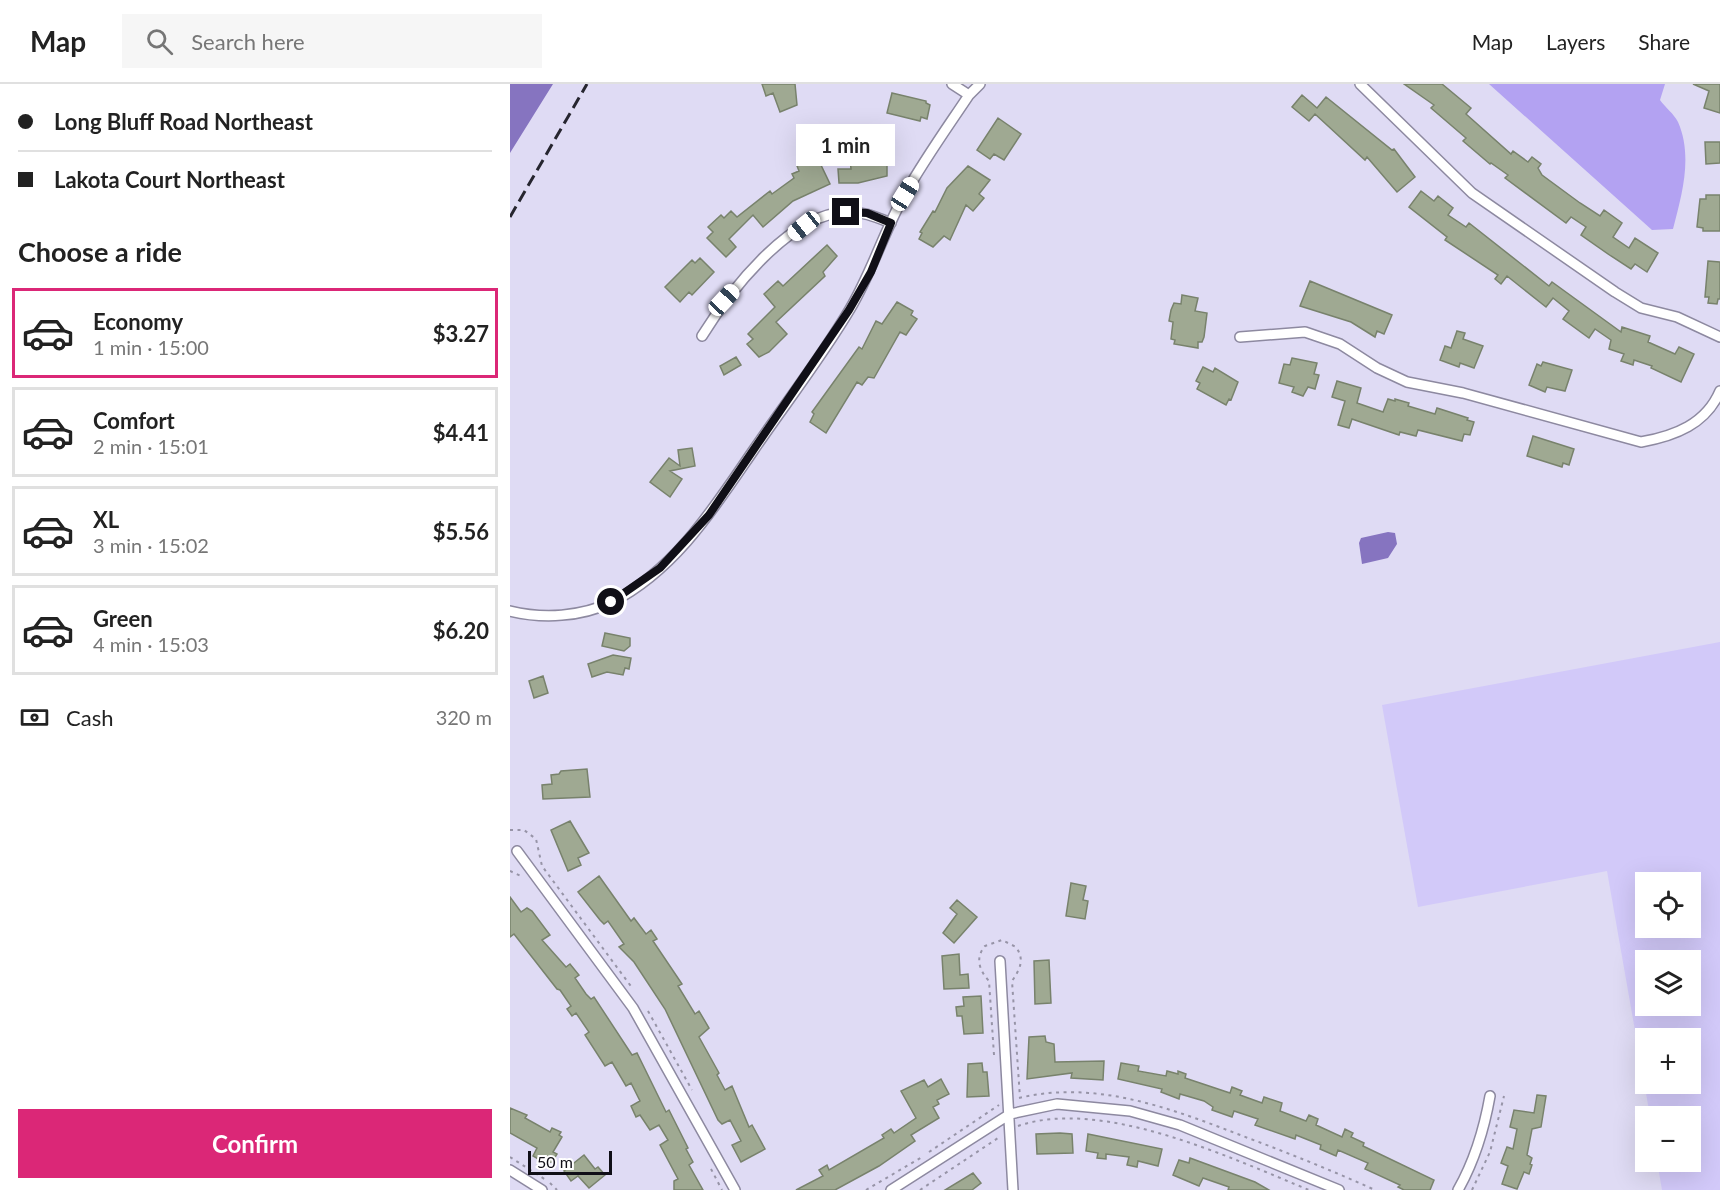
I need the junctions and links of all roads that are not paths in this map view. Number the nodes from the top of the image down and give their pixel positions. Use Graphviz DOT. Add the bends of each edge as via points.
graph roads {
  1 [pos="952,84"];
  2 [pos="980,84"];
  3 [pos="1360,84"];
  4 [pos="969,95"];
  5 [pos="891,223"];
  6 [pos="702,336"];
  7 [pos="1240,337"];
  8 [pos="1720,337"];
  9 [pos="1720,391"];
  10 [pos="510,611"];
  11 [pos="517,851"];
  12 [pos="1000,961"];
  13 [pos="1490,1096"];
  14 [pos="1010,1114"];
  15 [pos="510,1170"];
  16 [pos="542,1190"];
  17 [pos="735,1190"];
  18 [pos="891,1190"];
  19 [pos="1013,1190"];
  20 [pos="1339,1190"];
  21 [pos="1458,1190"];
  1 -- 4 [label="street"];
  2 -- 4 [label="street"];
  3 -- 8 [label="street" via="1472,193 1632,303"];
  4 -- 5 [label="street" via="905,194"];
  5 -- 6 [label="street" via="867,213 846,212 826,215 804,226 749,273 724,300"];
  5 -- 10 [label="street" via="871,272 849,310 709,515 682,547 645,580 611,602 561,615"];
  7 -- 9 [label="street" via="1305,332 1340,344 1407,382 1463,393 1641,442 1668,437 1690,427 1714,406"];
  11 -- 17 [label="street" via="633,1008"];
  12 -- 14 [label="street"];
  13 -- 21 [label="street" via="1473,1164"];
  14 -- 18 [label="street"];
  14 -- 19 [label="street"];
  14 -- 20 [label="street" via="1057,1104 1130,1111 1180,1125"];
  15 -- 16 [label="street"];
}
